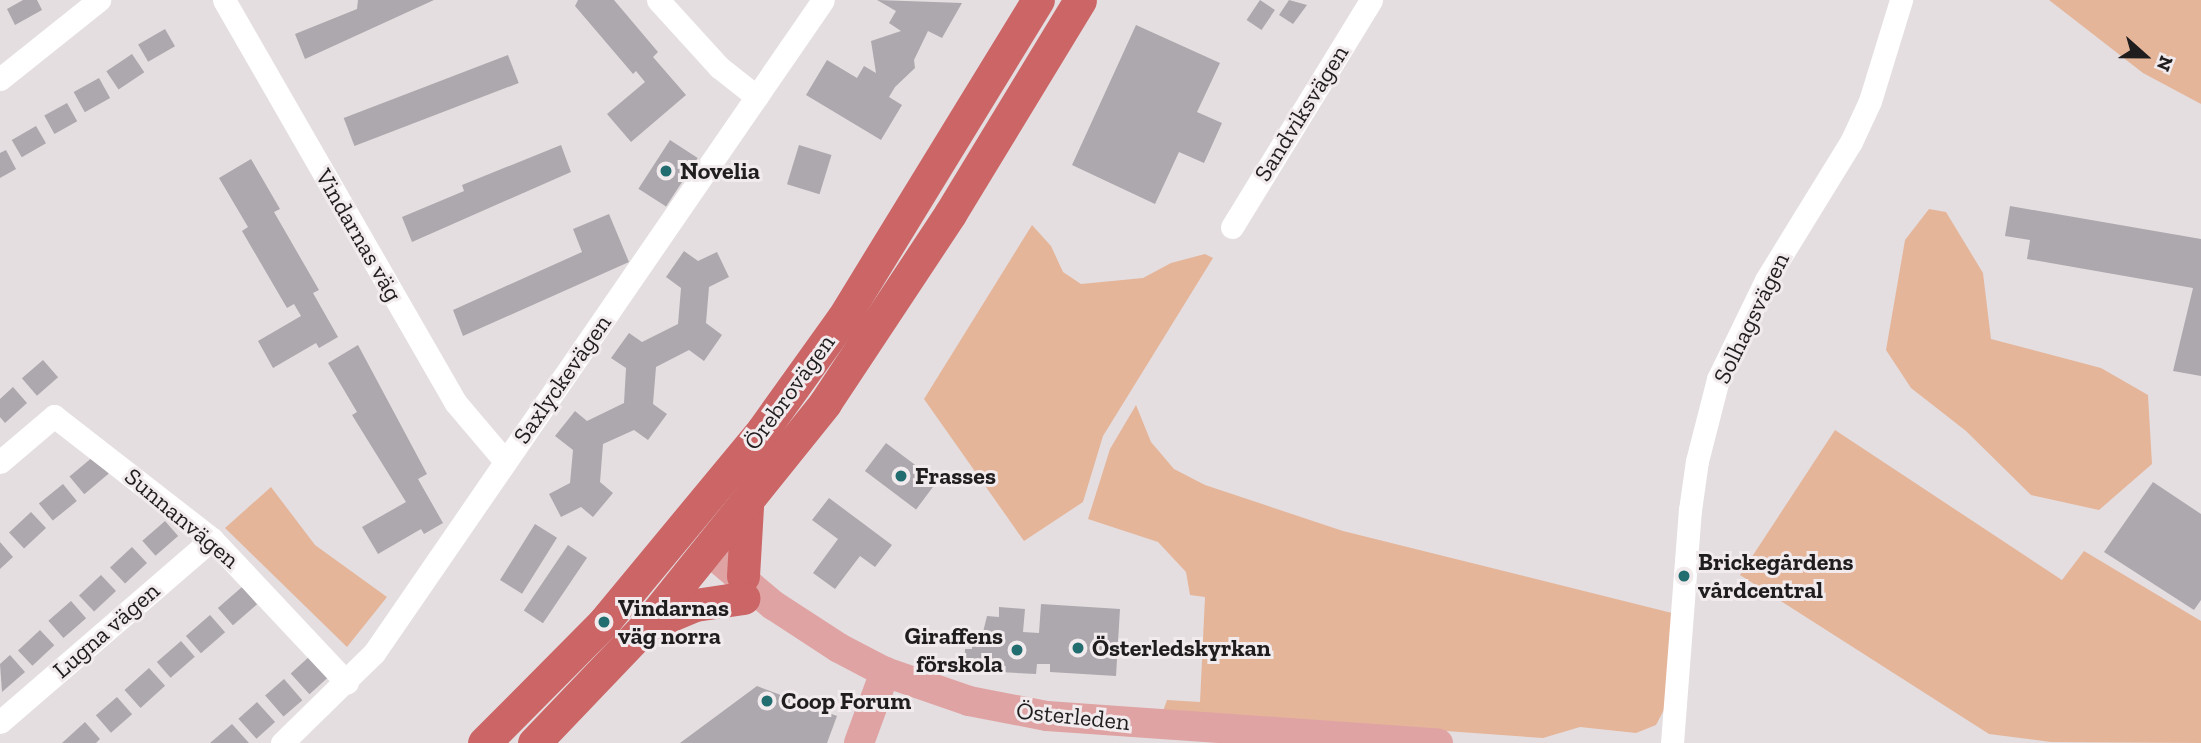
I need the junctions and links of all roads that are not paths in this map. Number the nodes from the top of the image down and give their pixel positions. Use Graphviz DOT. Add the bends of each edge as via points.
graph roads {
  1 [pos="99,0"];
  2 [pos="223,0"];
  3 [pos="658,0"];
  4 [pos="823,0"];
  5 [pos="1038,0"];
  6 [pos="1080,0"];
  7 [pos="1371,0"];
  8 [pos="1901,0"];
  9 [pos="0,79"];
  10 [pos="757,97"];
  11 [pos="1232,227"];
  12 [pos="505,461"];
  13 [pos="0,462"];
  14 [pos="747,506"];
  15 [pos="681,531"];
  16 [pos="212,539"];
  17 [pos="709,551"];
  18 [pos="753,593"];
  19 [pos="646,626"];
  20 [pos="885,673"];
  21 [pos="347,683"];
  22 [pos="0,722"];
  23 [pos="282,743"];
  24 [pos="484,743"];
  25 [pos="534,743"];
  26 [pos="859,743"];
  27 [pos="1438,743"];
  28 [pos="1672,743"];
  1 -- 9 [label="street"];
  2 -- 12 [label="street, Vindarnas väg" via="455,402"];
  3 -- 10 [label="street" via="719,67"];
  4 -- 10 [label="street, Saxlyckevägen"];
  5 -- 15 [label="highway, Örebrovägen" via="843,318 762,431"];
  6 -- 14 [label="highway, Örebrovägen" via="880,323"];
  7 -- 11 [label="street, Sandviksvägen"];
  8 -- 28 [label="street, Solhagsvägen" via="1870,100 1851,142 1743,322 1714,392 1690,510"];
  10 -- 12 [label="street, Saxlyckevägen"];
  12 -- 21 [label="street, Saxlyckevägen" via="381,643"];
  13 -- 16 [label="street, Sunnanvägen" via="54,416"];
  14 -- 17 [label="highway, Örebrovägen"];
  14 -- 18 [label="highway"];
  15 -- 17 [label="highway"];
  15 -- 24 [label="highway, Örebrovägen" via="586,642"];
  16 -- 21 [label="street, Sunnanvägen"];
  16 -- 22 [label="street, Lugna vägen"];
  17 -- 18 [label="main road, Österleden"];
  17 -- 19 [label="highway, Örebrovägen"];
  18 -- 19 [label="highway" via="695,605"];
  18 -- 20 [label="main road, Österleden"];
  19 -- 25 [label="highway, Örebrovägen"];
  20 -- 26 [label="main road"];
  20 -- 27 [label="main road, Österleden" via="968,701 1047,716"];
  21 -- 23 [label="street, Saxlyckevägen"];
}
